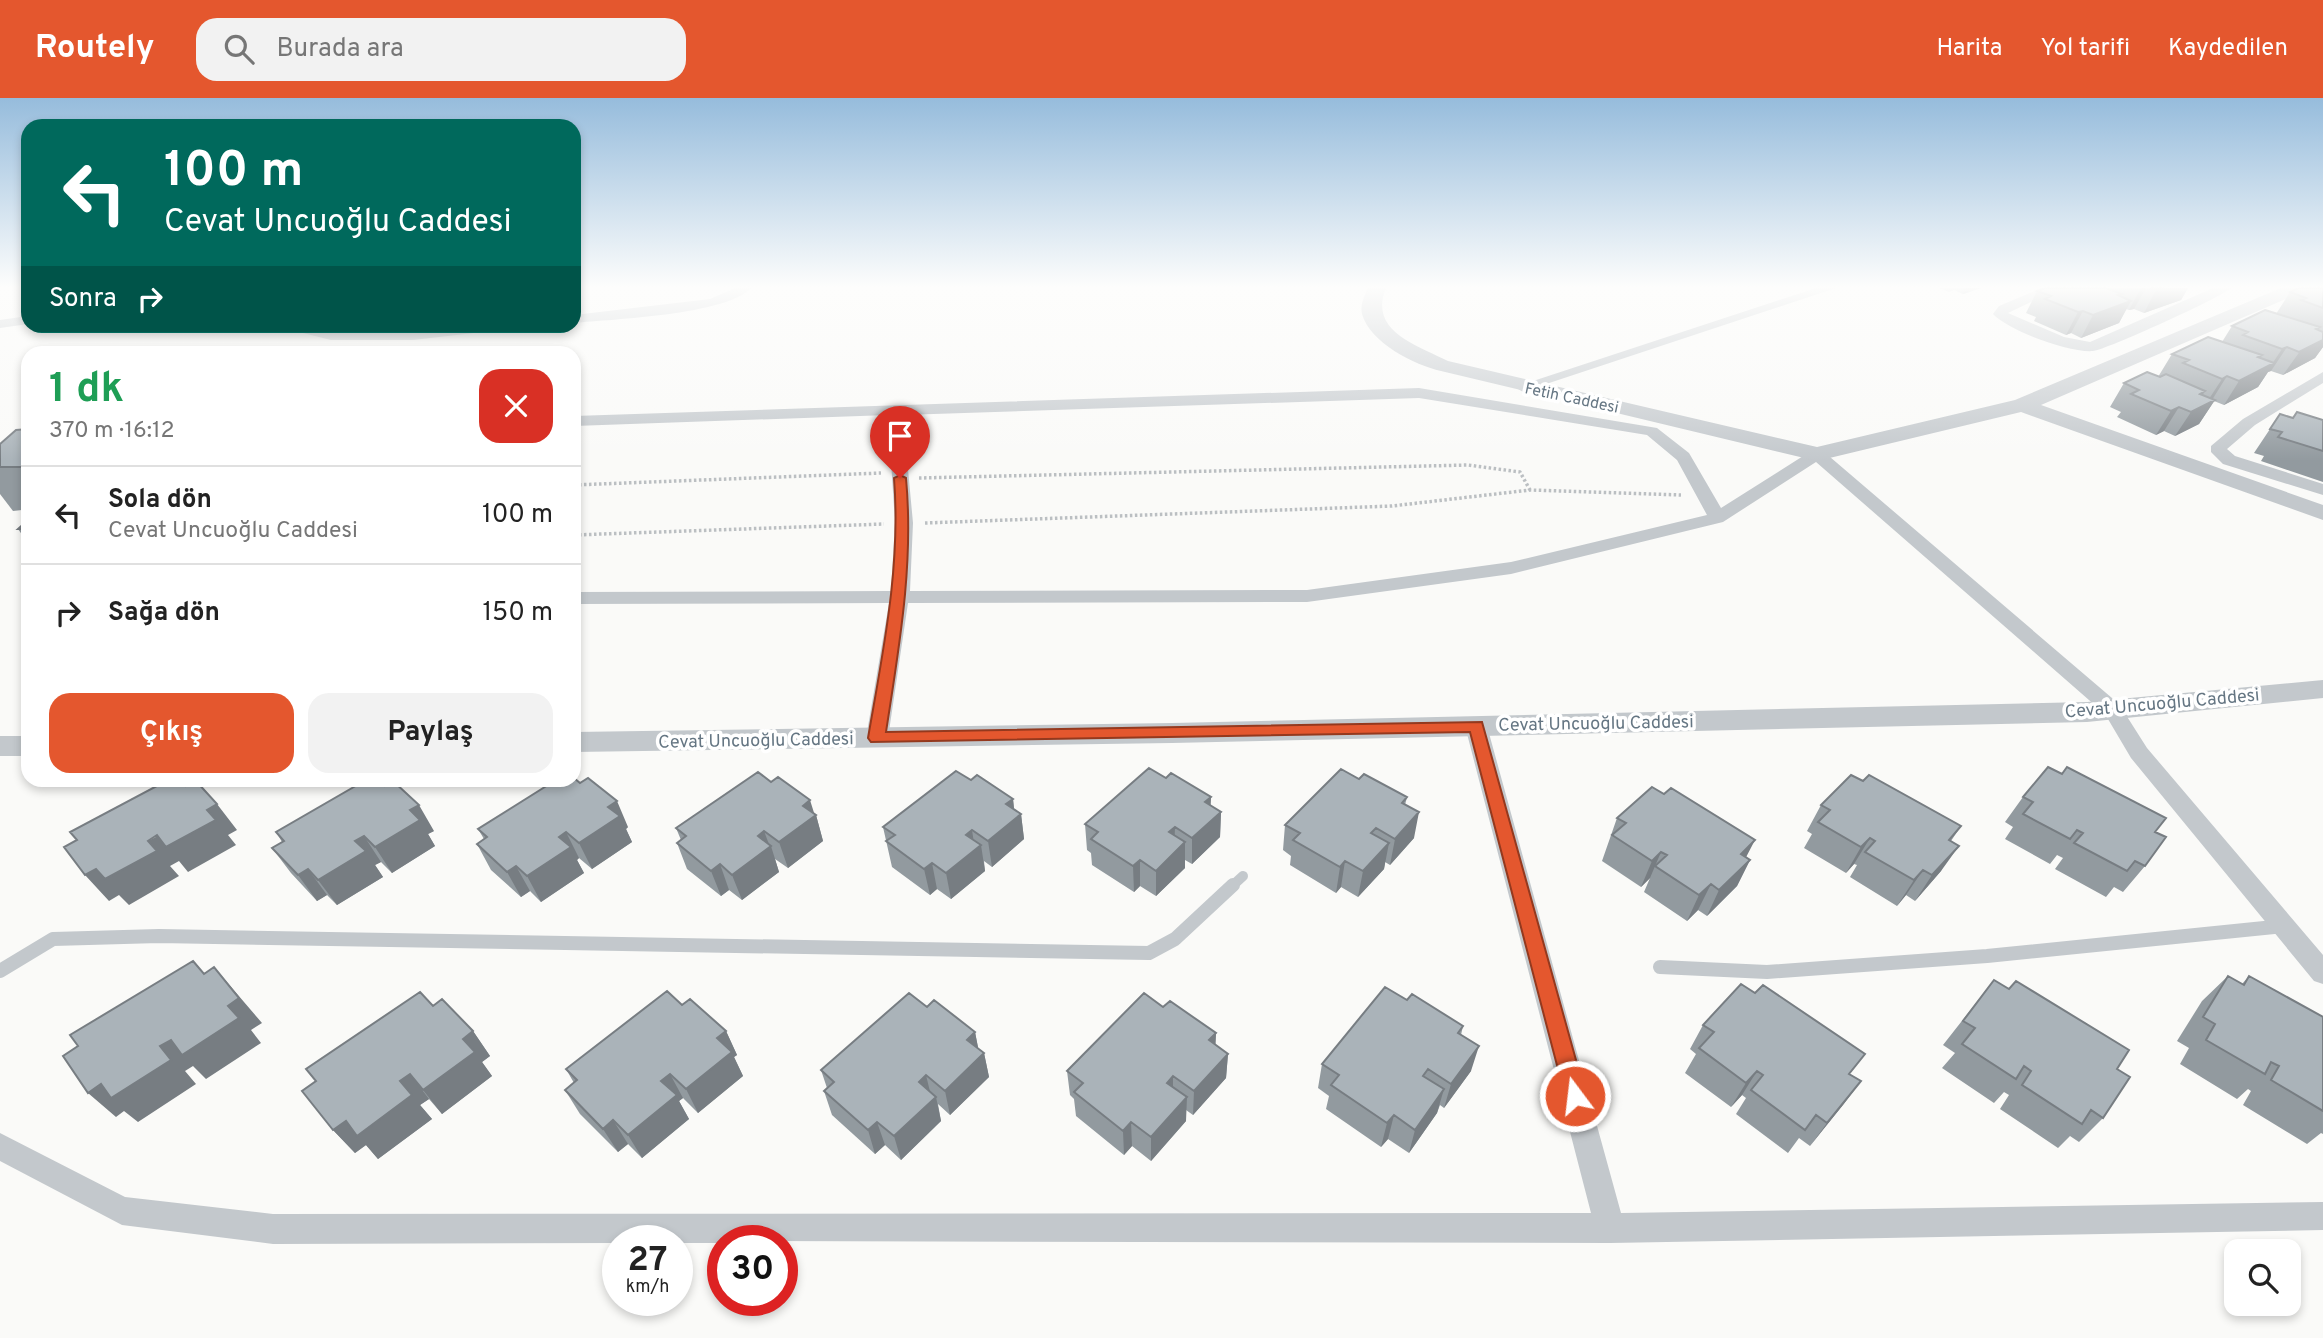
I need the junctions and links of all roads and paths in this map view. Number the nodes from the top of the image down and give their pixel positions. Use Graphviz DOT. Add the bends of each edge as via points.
graph roads {
  1 [pos="1403,346"];
  2 [pos="1650,346"];
  3 [pos="2160,346"];
  4 [pos="2323,377"];
  5 [pos="1523,387"];
  6 [pos="2022,405"];
  7 [pos="895,408"];
  8 [pos="581,421"];
  9 [pos="1817,454"];
  10 [pos="900,475"];
  11 [pos="581,485"];
  12 [pos="1530,490"];
  13 [pos="2323,490"];
  14 [pos="1705,495"];
  15 [pos="2323,513"];
  16 [pos="1717,518"];
  17 [pos="904,523"];
  18 [pos="581,535"];
  19 [pos="900,596"];
  20 [pos="581,598"];
  21 [pos="2323,689"];
  22 [pos="2112,709"];
  23 [pos="1476,726"];
  24 [pos="877,738"];
  25 [pos="581,743"];
  26 [pos="0,746"];
  27 [pos="21,746"];
  28 [pos="1243,876"];
  29 [pos="2284,926"];
  30 [pos="1660,967"];
  31 [pos="0,971"];
  32 [pos="2323,974"];
  33 [pos="0,1146"];
  34 [pos="2323,1216"];
  35 [pos="1610,1228"];
  1 -- 5 [label="street, Fetih Caddesi" via="1441,365"];
  2 -- 5 [label="street"];
  3 -- 6 [label="street"];
  4 -- 13 [label="street" via="2249,422 2217,449 2229,460"];
  5 -- 9 [label="street, Fetih Caddesi"];
  6 -- 9 [label="street"];
  6 -- 15 [label="street"];
  7 -- 8 [label="street"];
  7 -- 10 [label="street"];
  7 -- 14 [label="street" via="1419,393 1651,431 1667,438 1685,459"];
  9 -- 16 [label="street"];
  9 -- 22 [label="street"];
  10 -- 11 [label="path"];
  10 -- 12 [label="path" via="1423,464 1520,472"];
  10 -- 17 [label="street"];
  12 -- 14 [label="path"];
  12 -- 17 [label="path" via="1392,506"];
  14 -- 16 [label="street"];
  16 -- 19 [label="street" via="1511,568 1307,596"];
  17 -- 18 [label="path"];
  17 -- 19 [label="street"];
  19 -- 20 [label="street"];
  19 -- 24 [label="street"];
  21 -- 22 [label="street, Cevat Uncuoğlu Caddesi"];
  22 -- 23 [label="street, Cevat Uncuoğlu Caddesi"];
  22 -- 29 [label="street" via="2139,753"];
  23 -- 24 [label="street, Cevat Uncuoğlu Caddesi"];
  23 -- 35 [label="street"];
  24 -- 25 [label="street, Cevat Uncuoğlu Caddesi"];
  26 -- 27 [label="street"];
  28 -- 31 [label="lane" via="1175,939 1149,953 159,936 53,939"];
  29 -- 30 [label="lane" via="1987,956 1767,972"];
  29 -- 32 [label="street"];
  33 -- 35 [label="street" via="121,1210 273,1229"];
  34 -- 35 [label="street"];
}
